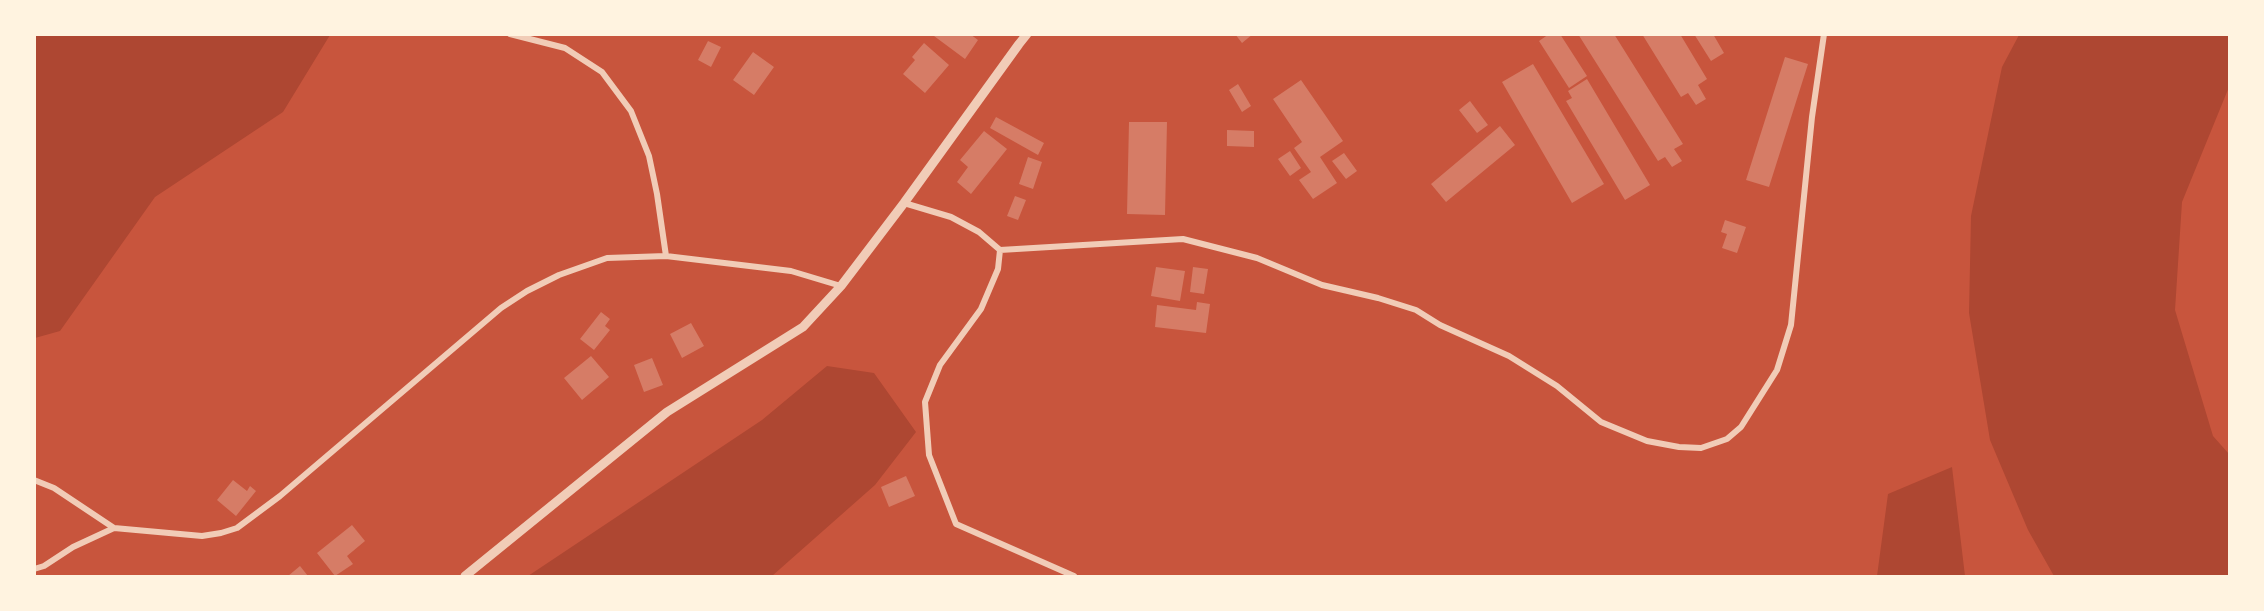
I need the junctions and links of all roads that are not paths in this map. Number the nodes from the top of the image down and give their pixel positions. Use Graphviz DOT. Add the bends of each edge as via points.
graph roads {
  1 [pos="510,34"];
  2 [pos="1028,34"];
  3 [pos="1824,34"];
  4 [pos="904,203"];
  5 [pos="1000,250"];
  6 [pos="666,256"];
  7 [pos="841,286"];
  8 [pos="34,480"];
  9 [pos="114,528"];
  10 [pos="34,569"];
  11 [pos="465,576"];
  12 [pos="1074,576"];
  1 -- 6 [label="street" via="565,48 602,72 631,111 649,156"];
  2 -- 4 [label="street"];
  3 -- 5 [label="street" via="1791,326 1777,370 1741,426 1727,439 1701,448 1647,441 1601,422 1557,386 1509,356 1416,310 1322,285 1257,258 1183,239"];
  4 -- 5 [label="street" via="951,217 979,232"];
  4 -- 7 [label="street"];
  5 -- 12 [label="street" via="998,269 981,309 940,365 925,402 929,455 956,524"];
  6 -- 7 [label="street" via="791,271"];
  6 -- 9 [label="street" via="607,258 527,291 501,308 237,528 202,536"];
  7 -- 11 [label="street" via="803,327 667,412"];
  8 -- 9 [label="street"];
  9 -- 10 [label="street"];
}
